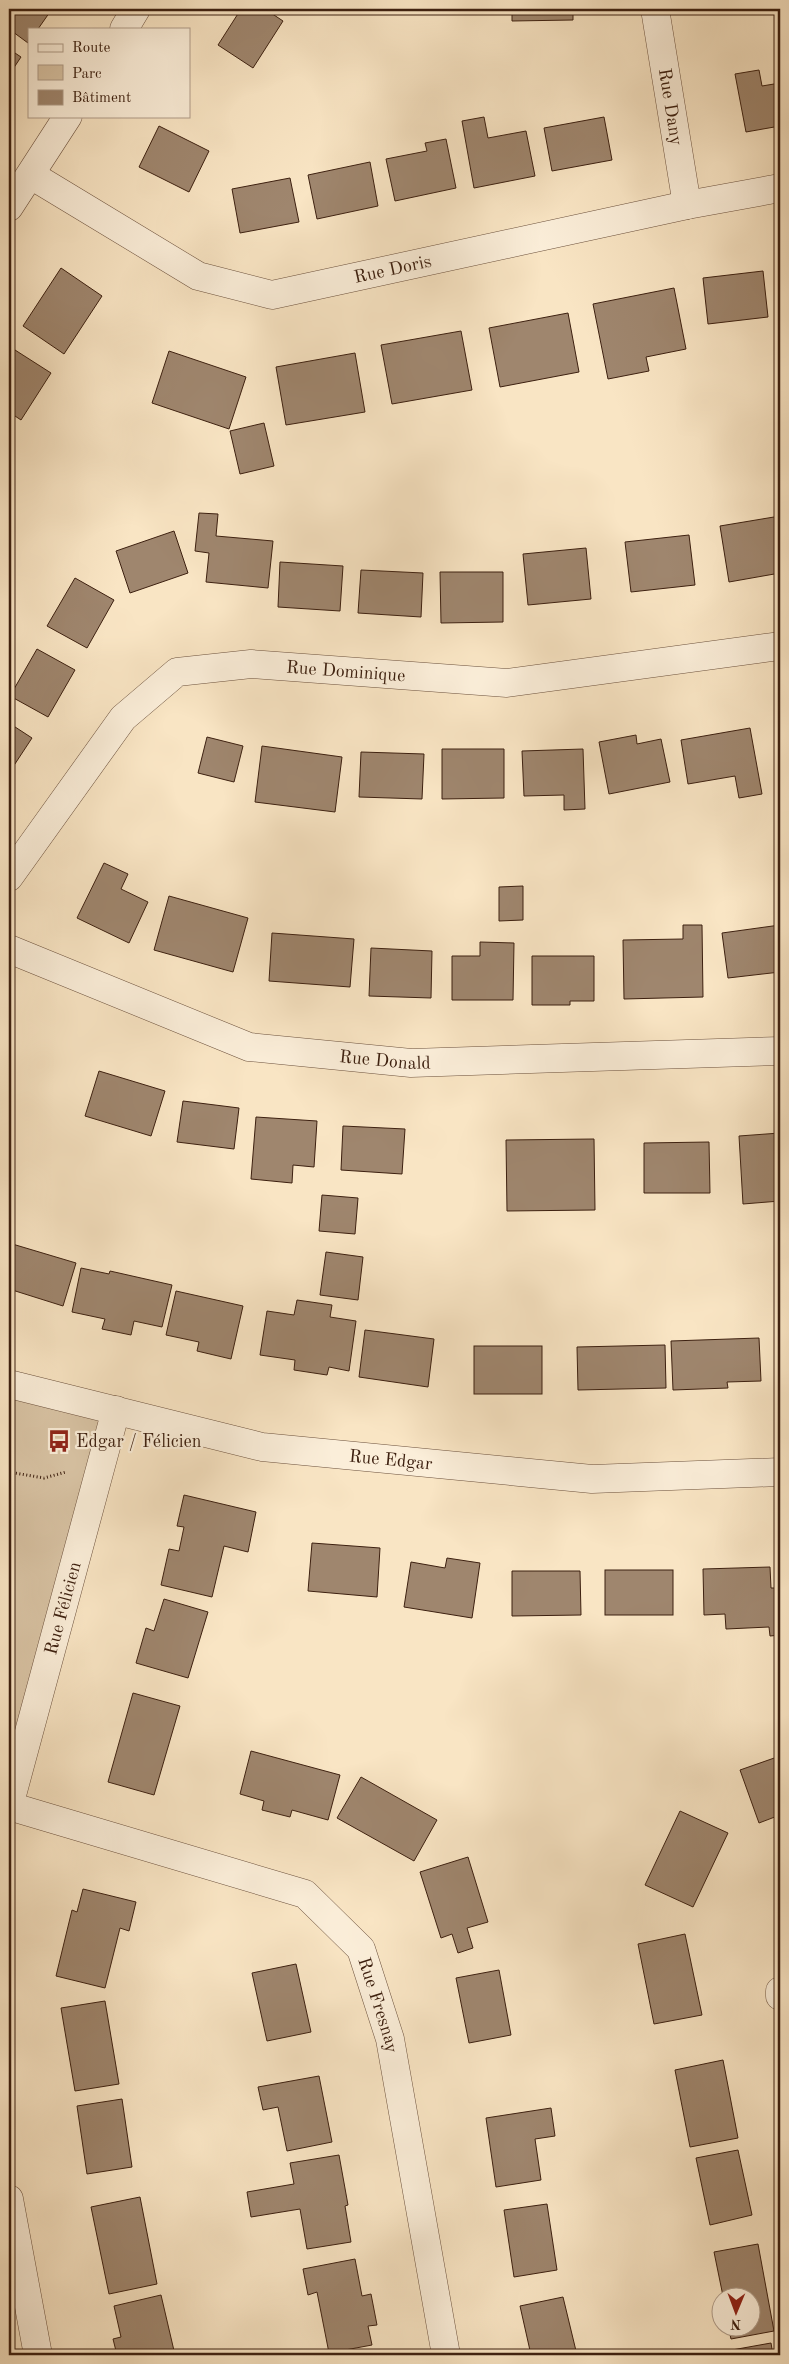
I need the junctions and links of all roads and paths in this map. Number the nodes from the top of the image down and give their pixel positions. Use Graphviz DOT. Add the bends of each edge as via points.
graph roads {
  1 [pos="136,9"];
  2 [pos="655,9"];
  3 [pos="125,28"];
  4 [pos="67,118"];
  5 [pos="31,174"];
  6 [pos="780,188"];
  7 [pos="687,205"];
  8 [pos="9,207"];
  9 [pos="780,646"];
  10 [pos="9,877"];
  11 [pos="9,949"];
  12 [pos="780,1051"];
  13 [pos="9,1384"];
  14 [pos="116,1410"];
  15 [pos="106,1447"];
  16 [pos="9,1472"];
  17 [pos="780,1472"];
  18 [pos="9,1806"];
  19 [pos="780,1991"];
  20 [pos="780,1996"];
  21 [pos="9,2199"];
  22 [pos="38,2355"];
  23 [pos="446,2355"];
  1 -- 3 [label="street"];
  2 -- 7 [label="street, Rue Dany"];
  4 -- 5 [label="street"];
  5 -- 7 [label="street, Rue Doris" via="198,276 272,295"];
  5 -- 8 [label="street"];
  6 -- 7 [label="street, Rue Doris"];
  9 -- 10 [label="street, Rue Dominique" via="507,683 251,664 177,672 123,718"];
  11 -- 12 [label="street, Rue Donald" via="249,1047 411,1063"];
  13 -- 14 [label="street, Rue Edgar"];
  14 -- 15 [label="street, Rue Félicien"];
  14 -- 17 [label="street, Rue Edgar" via="262,1447 592,1479"];
  15 -- 16 [label="path" via="66,1472 44,1478"];
  15 -- 18 [label="street, Rue Félicien"];
  18 -- 23 [label="street, Rue Fresnay" via="305,1894 361,1949 390,2039"];
  19 -- 20 [label="street"];
  21 -- 22 [label="street"];
}
